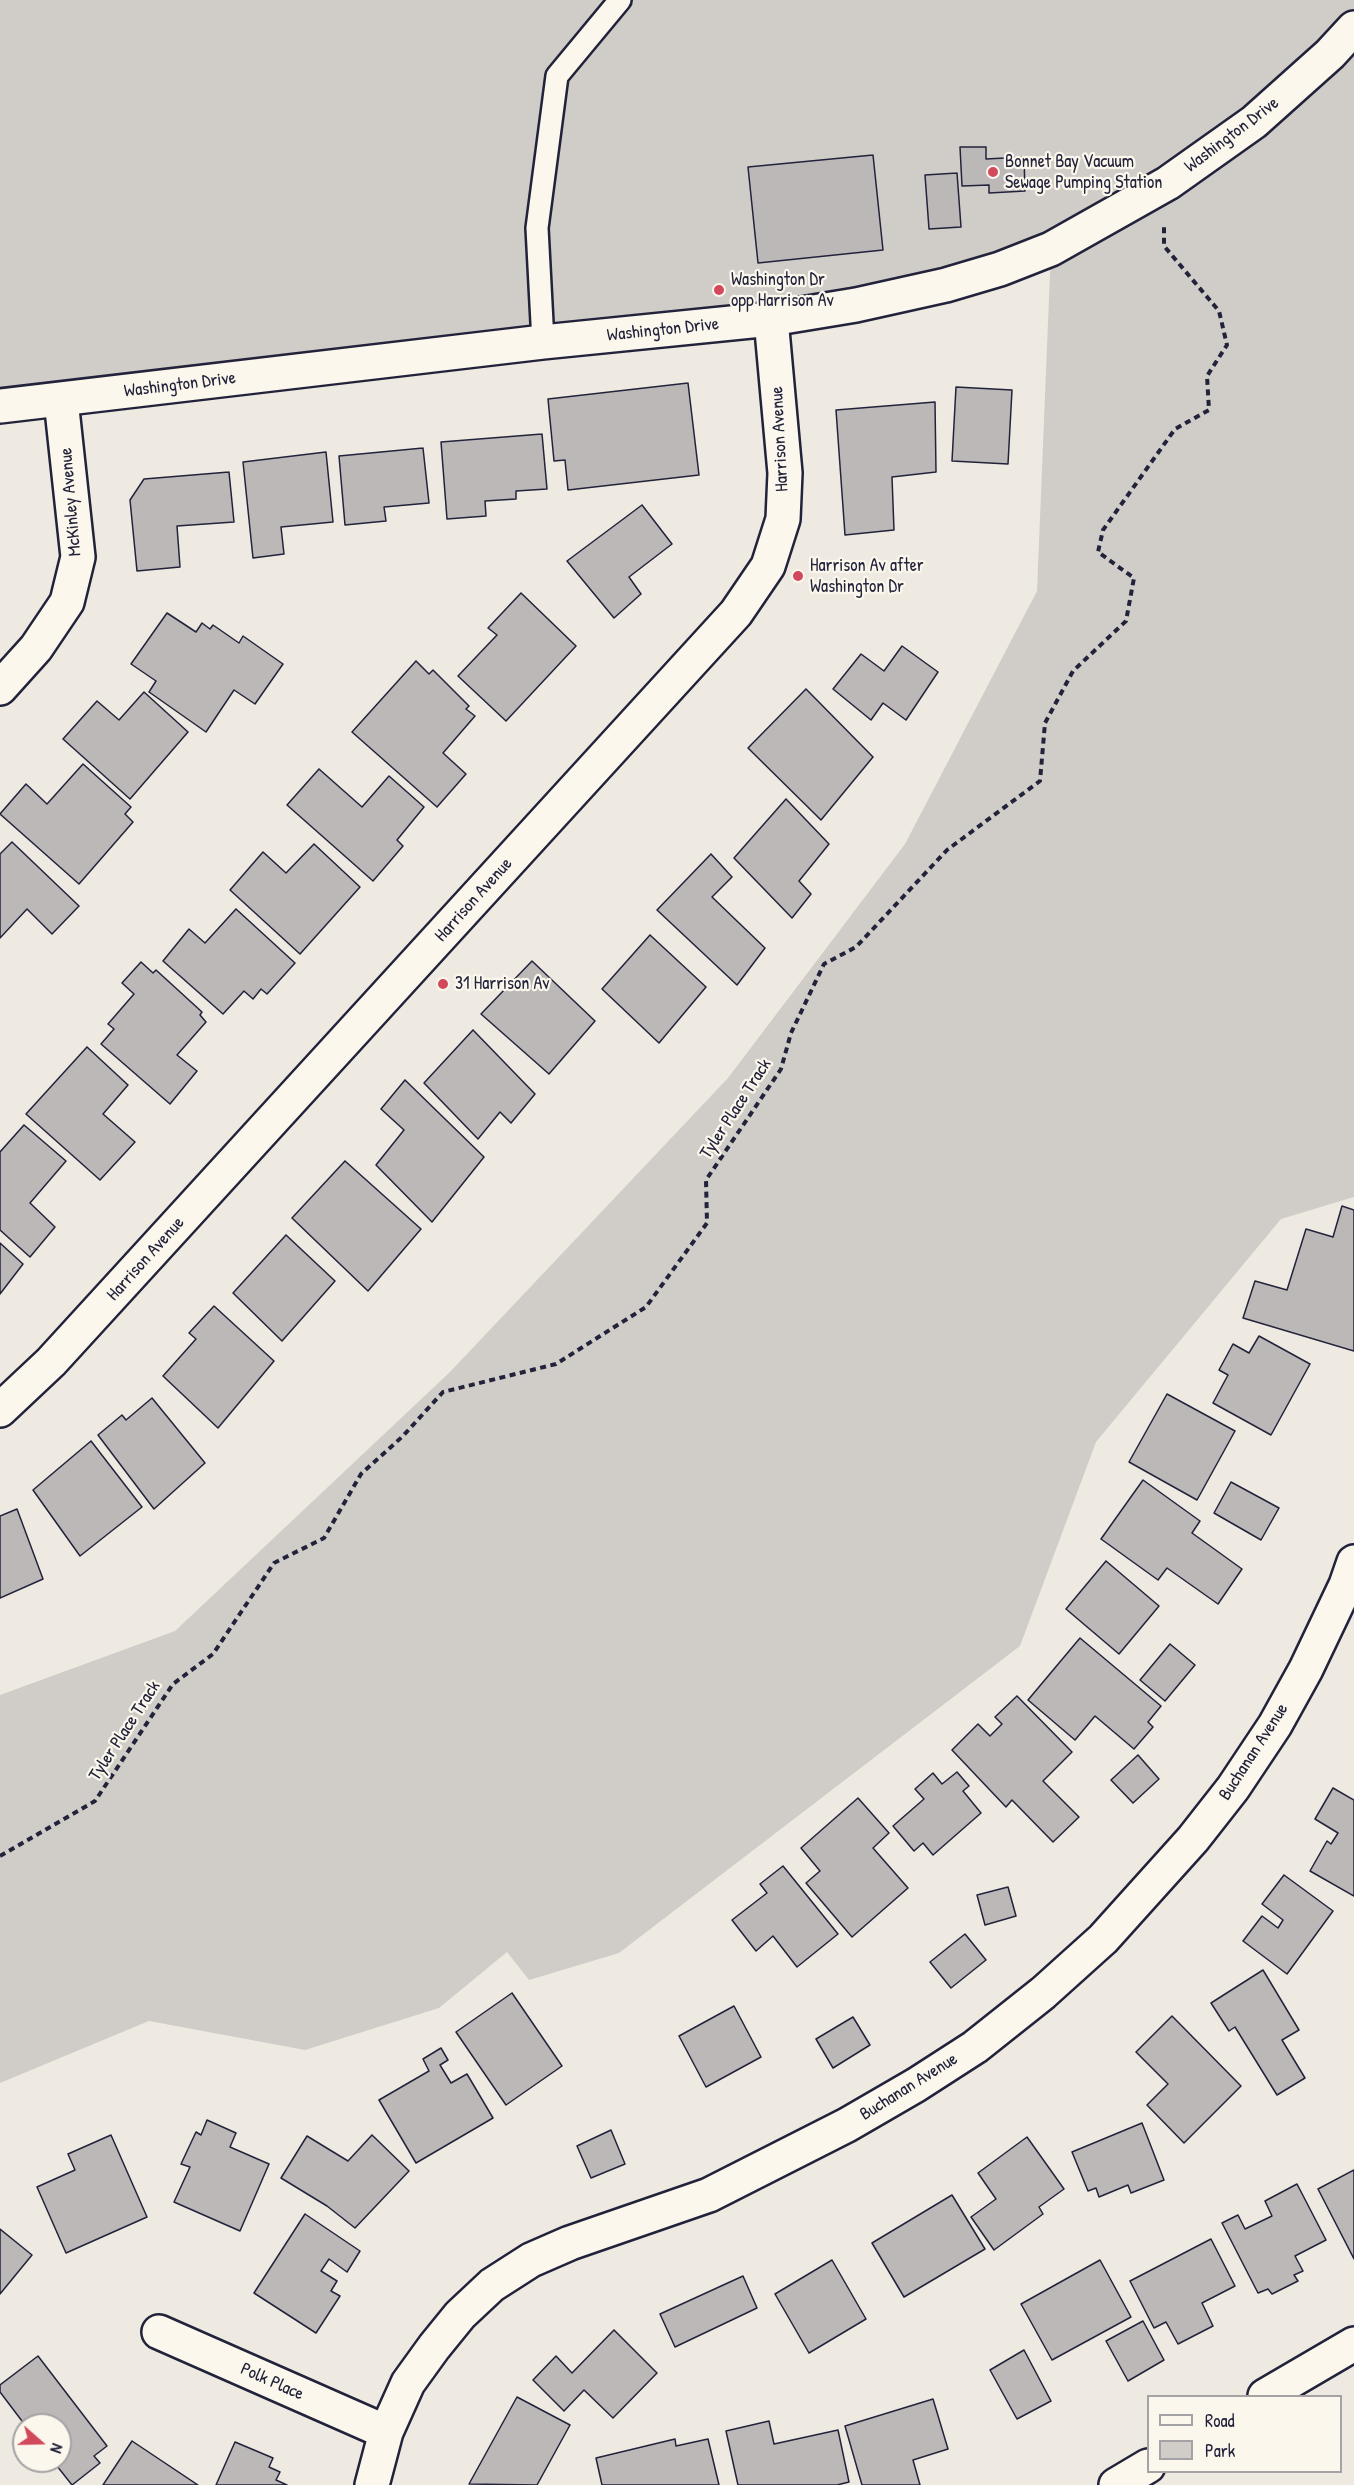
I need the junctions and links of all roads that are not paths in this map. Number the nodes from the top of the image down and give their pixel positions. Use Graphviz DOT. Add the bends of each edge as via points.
graph roads {
  1 [pos="620,0"];
  2 [pos="1354,28"];
  3 [pos="771,319"];
  4 [pos="543,342"];
  5 [pos="61,400"];
  6 [pos="0,406"];
  7 [pos="0,688"];
  8 [pos="0,1410"];
  9 [pos="1351,1579"];
  10 [pos="159,2332"];
  11 [pos="1354,2344"];
  12 [pos="1268,2395"];
  13 [pos="386,2432"];
  14 [pos="1147,2467"];
  15 [pos="372,2485"];
  16 [pos="1116,2485"];
  1 -- 4 [label="lane" via="557,76 537,228"];
  2 -- 3 [label="street, Washington Drive" via="1254,123 1168,183 1051,249 935,288"];
  3 -- 4 [label="street, Washington Drive"];
  3 -- 8 [label="street, Harrison Avenue" via="785,473 783,519 768,566 736,613 51,1362"];
  4 -- 5 [label="street, Washington Drive"];
  5 -- 6 [label="street, Washington Drive"];
  5 -- 7 [label="street, McKinley Avenue" via="78,557 67,602 36,648"];
  9 -- 13 [label="street, Buchanan Avenue" via="1275,1725 1233,1788 1124,1917 1043,1993 975,2047 847,2125 709,2195 531,2260 492,2285 434,2346 408,2383"];
  10 -- 13 [label="street, Polk Place"];
  11 -- 12 [label="street"];
  13 -- 15 [label="street, Buchanan Avenue"];
  14 -- 16 [label="street"];
}
